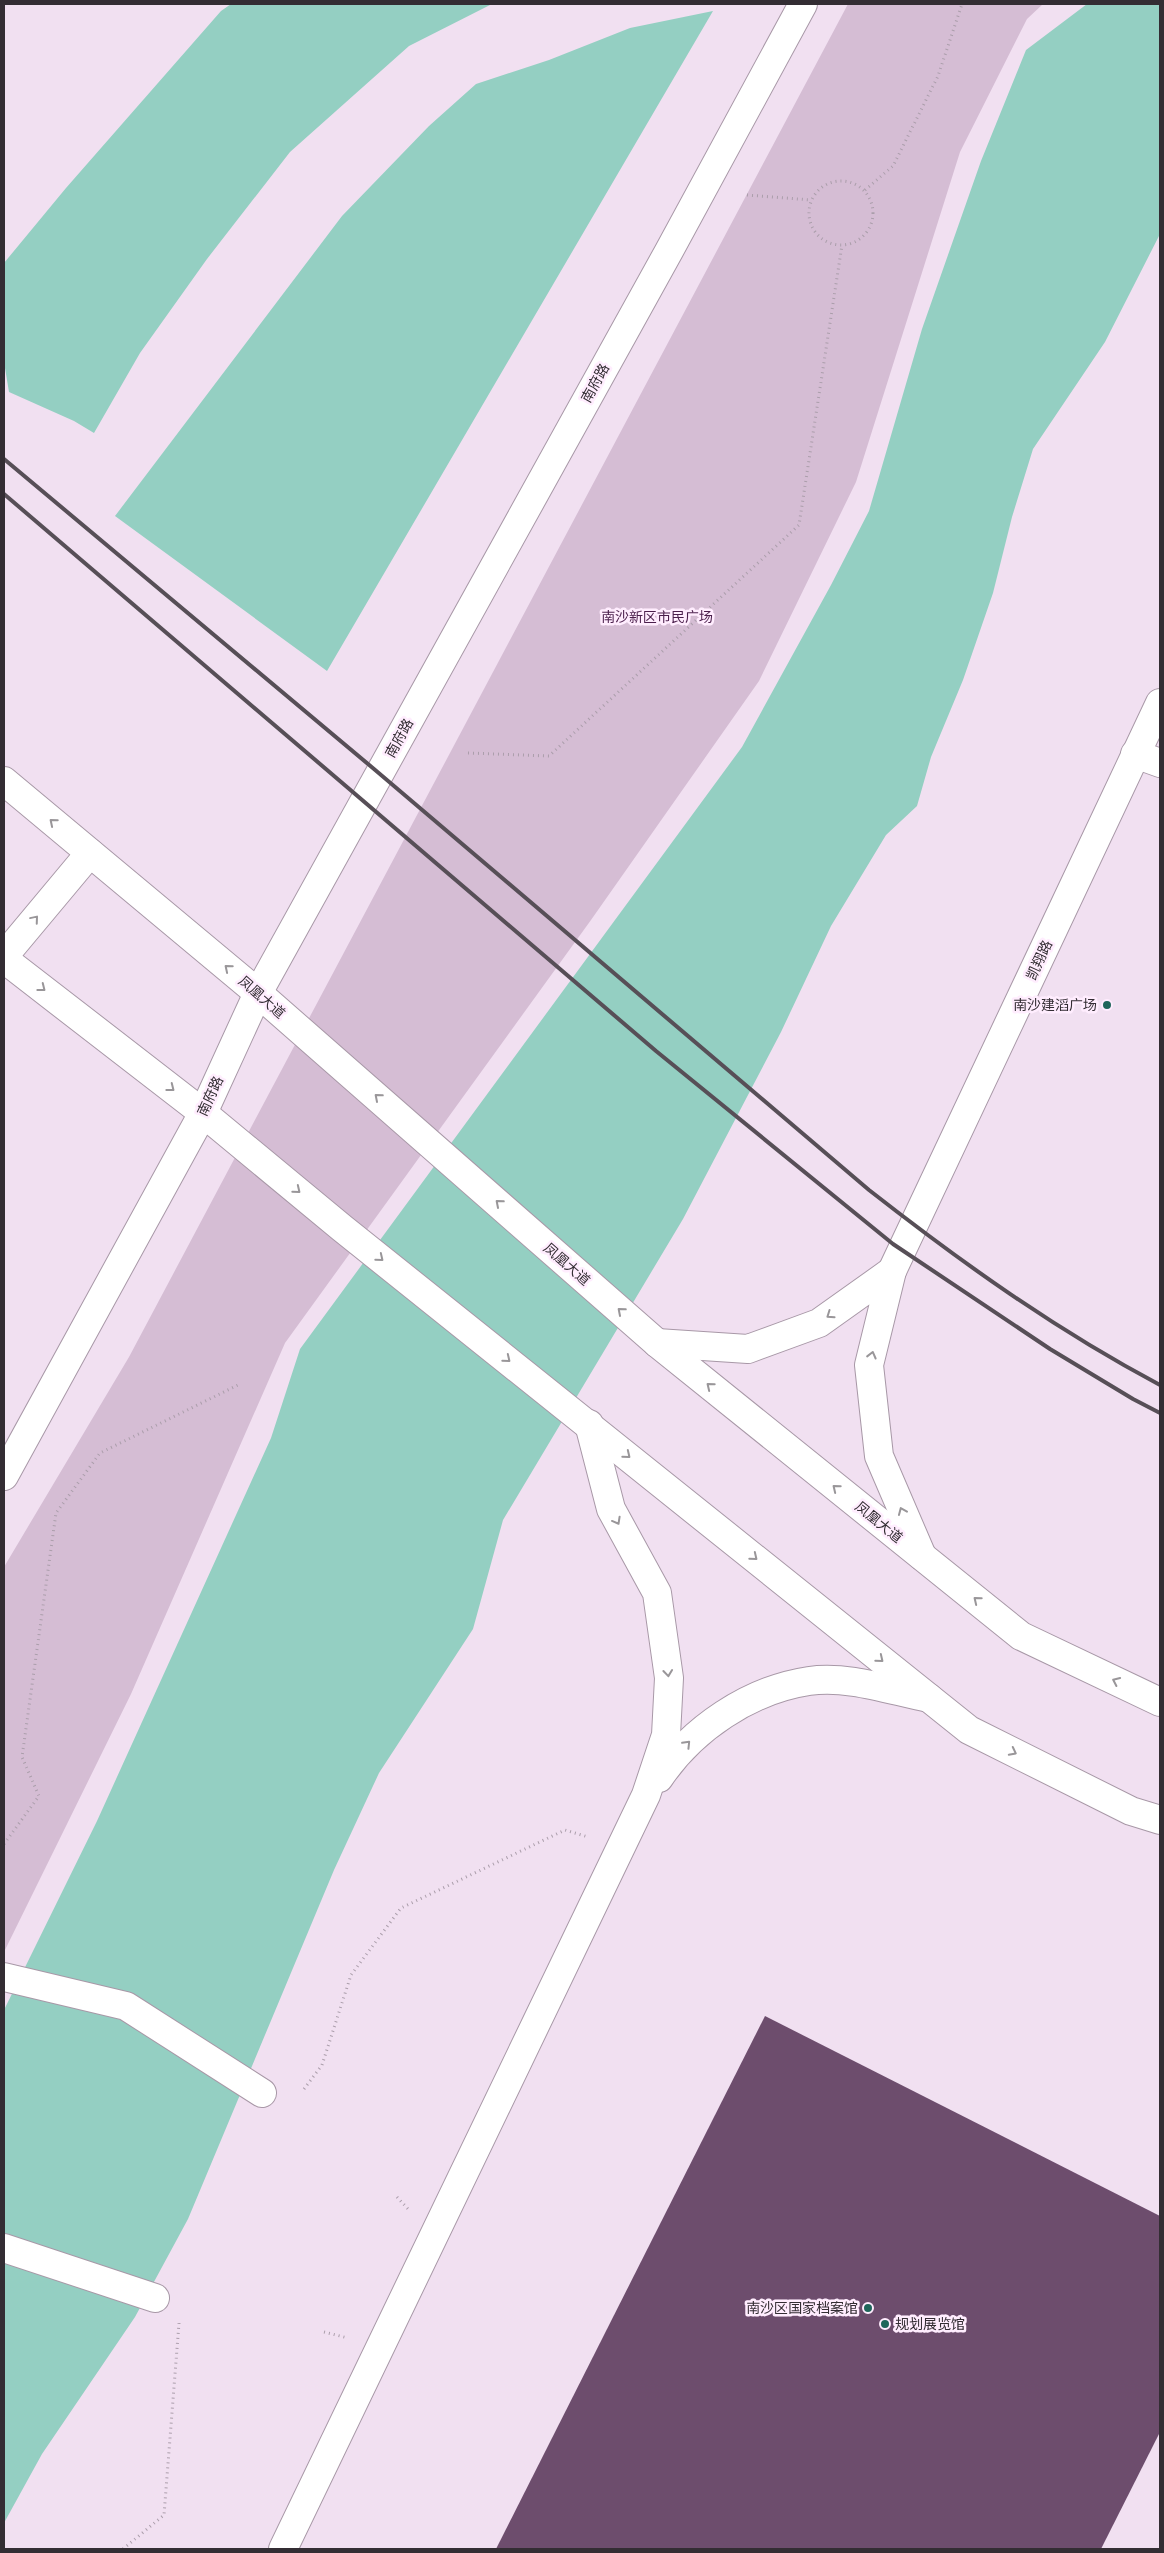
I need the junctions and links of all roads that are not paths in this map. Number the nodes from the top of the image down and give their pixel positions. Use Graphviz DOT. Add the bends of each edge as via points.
graph roads {
  1 [pos="803,4"];
  2 [pos="1160,703"];
  3 [pos="1148,758"];
  4 [pos="4,781"];
  5 [pos="90,853"];
  6 [pos="4,957"];
  7 [pos="258,993"];
  8 [pos="203,1113"];
  9 [pos="892,1271"];
  10 [pos="657,1343"];
  11 [pos="589,1424"];
  12 [pos="4,1476"];
  13 [pos="922,1556"];
  14 [pos="929,1698"];
  15 [pos="1160,1702"];
  16 [pos="646,1796"];
  17 [pos="1160,1820"];
  18 [pos="4,1977"];
  19 [pos="262,2093"];
  20 [pos="4,2248"];
  21 [pos="155,2298"];
  22 [pos="283,2549"];
  1 -- 7 [label="street, 南府路"];
  2 -- 3 [label="street, 凯翔路"];
  3 -- 9 [label="street, 凯翔路"];
  5 -- 4 [label="street, 凤凰大道, one-way"];
  6 -- 5 [label="street, one-way"];
  7 -- 5 [label="street, 凤凰大道, one-way"];
  6 -- 8 [label="street, one-way"];
  7 -- 8 [label="street, 南府路"];
  10 -- 7 [label="street, 凤凰大道, one-way"];
  8 -- 11 [label="street, one-way"];
  8 -- 12 [label="street, 南府路"];
  9 -- 10 [label="street, one-way" via="819,1323 748,1350"];
  13 -- 9 [label="street, 凯翔路, one-way" via="879,1456 869,1365"];
  13 -- 10 [label="street, 凤凰大道, one-way"];
  11 -- 14 [label="street, one-way"];
  11 -- 16 [label="street, one-way" via="610,1509 657,1593 669,1678 666,1735"];
  15 -- 13 [label="street, 凤凰大道, one-way" via="1021,1636"];
  16 -- 14 [label="street, one-way" via="669,1763 695,1736 760,1694 810,1681 845,1682"];
  14 -- 17 [label="street, one-way" via="968,1730 1131,1811"];
  16 -- 22 [label="street"];
  18 -- 19 [label="street" via="126,2006"];
  20 -- 21 [label="street"];
}
